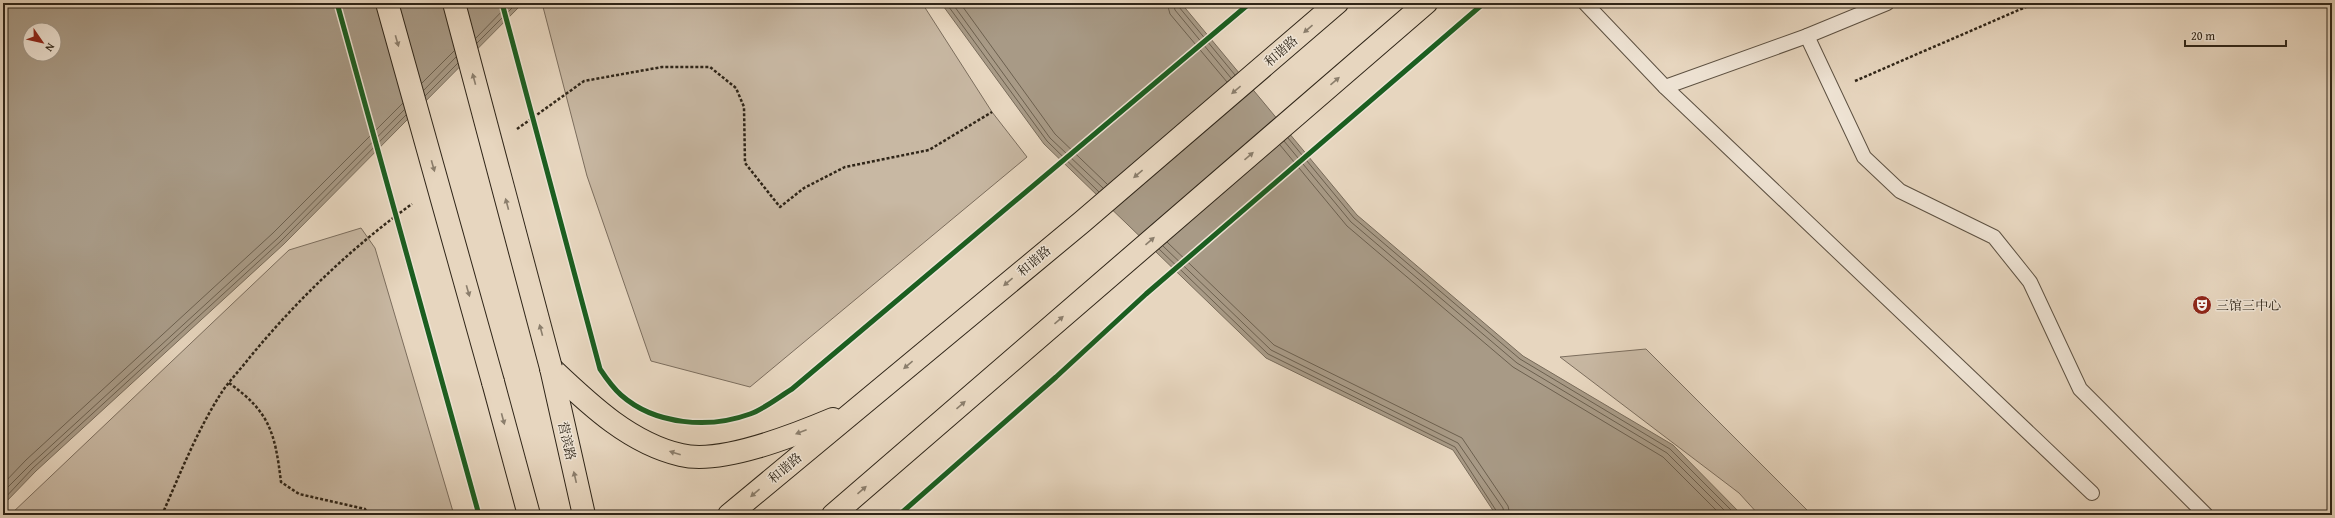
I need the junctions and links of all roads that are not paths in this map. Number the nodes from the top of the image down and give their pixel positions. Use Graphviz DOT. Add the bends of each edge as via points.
graph roads {
  1 [pos="387,3"];
  2 [pos="454,3"];
  3 [pos="1337,3"];
  4 [pos="1426,3"];
  5 [pos="1585,3"];
  6 [pos="1887,3"];
  7 [pos="1807,36"];
  8 [pos="1665,87"];
  9 [pos="550,368"];
  10 [pos="850,412"];
  11 [pos="2092,494"];
  12 [pos="529,515"];
  13 [pos="584,515"];
  14 [pos="729,515"];
  15 [pos="833,515"];
  16 [pos="2206,515"];
  1 -- 12 [label="main road, one-way, bridge"];
  9 -- 2 [label="main road, 营滨路, one-way, bridge"];
  3 -- 10 [label="main road, 和谐路, one-way" via="1082,222"];
  15 -- 4 [label="main road, one-way"];
  5 -- 8 [label="lane"];
  6 -- 7 [label="lane"];
  7 -- 8 [label="lane"];
  7 -- 16 [label="lane" via="1864,157 1900,191 1994,237 2030,282 2080,389"];
  8 -- 11 [label="lane"];
  10 -- 9 [label="main road, one-way" via="758,446 716,456 682,455 657,447 617,425"];
  13 -- 9 [label="main road, 营滨路, one-way"];
  10 -- 14 [label="main road, 和谐路, one-way"];
}
